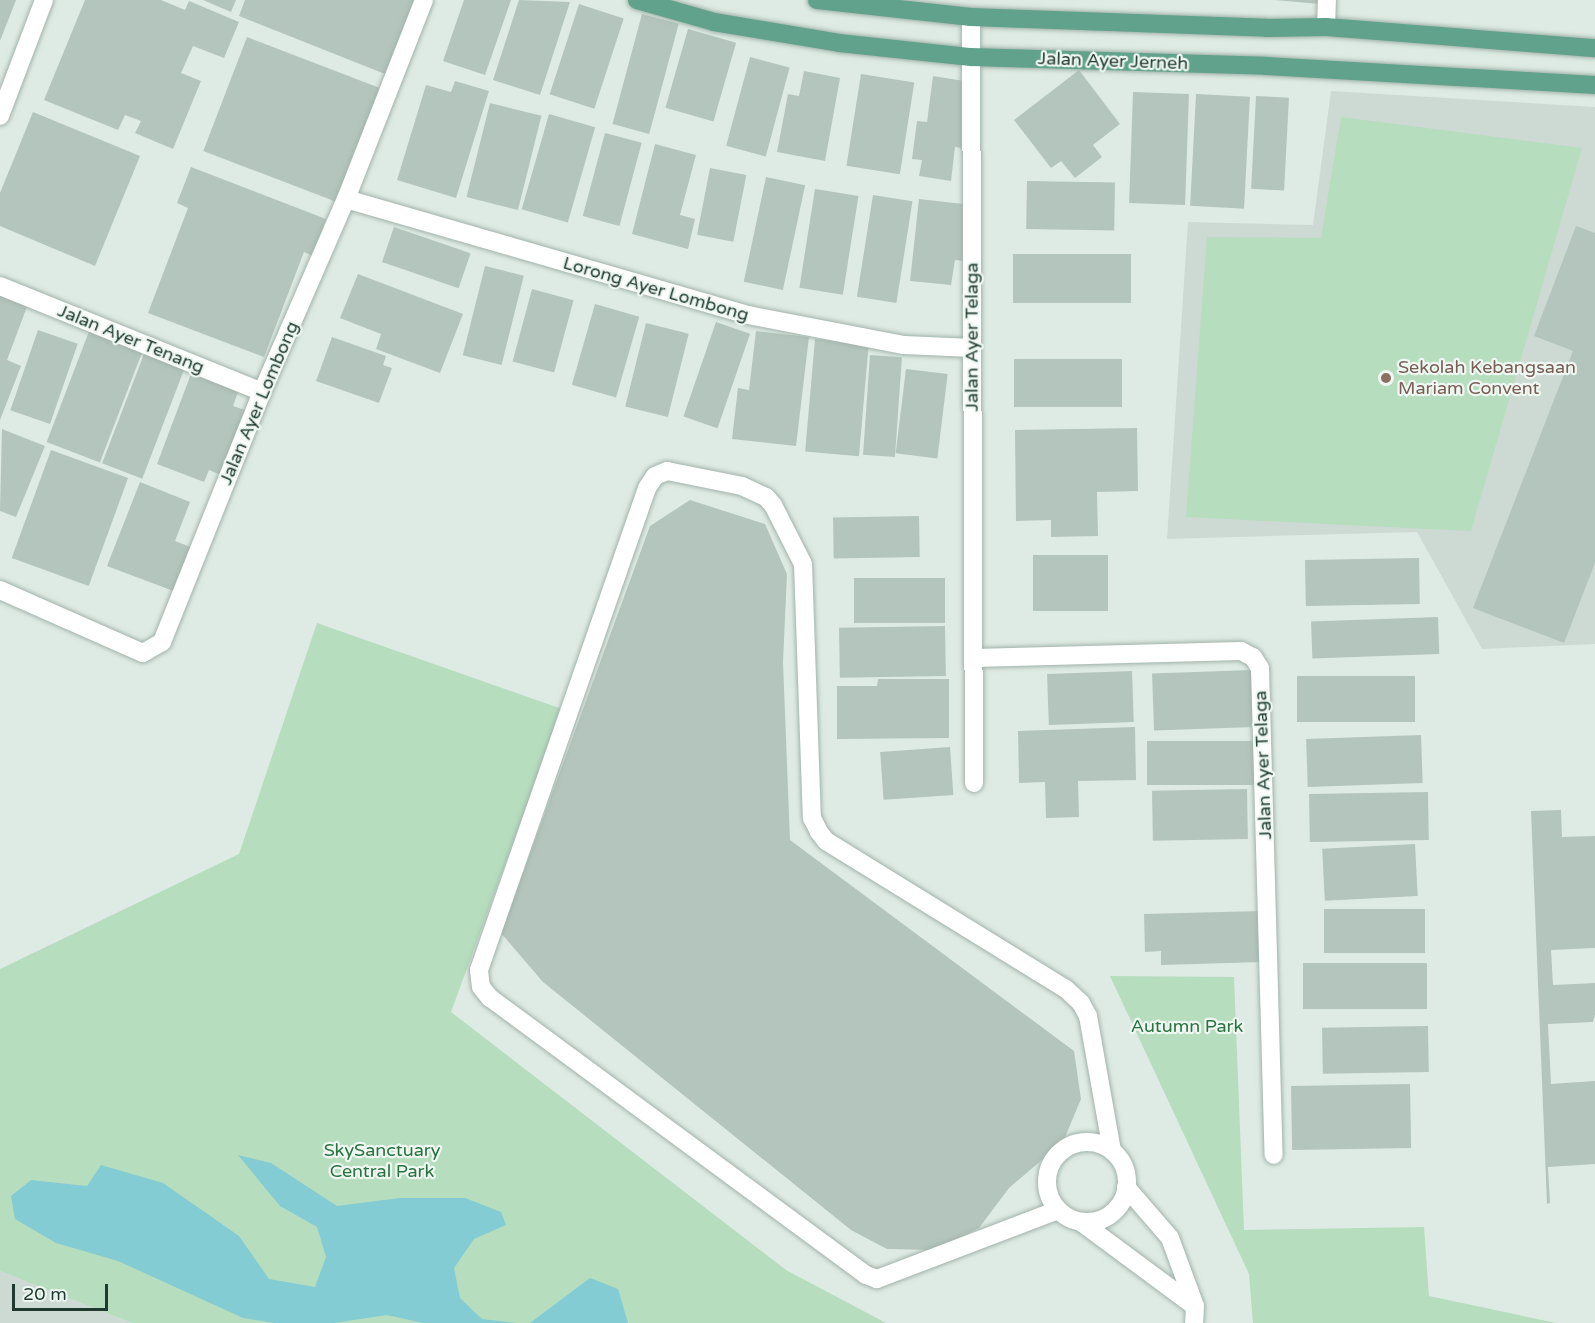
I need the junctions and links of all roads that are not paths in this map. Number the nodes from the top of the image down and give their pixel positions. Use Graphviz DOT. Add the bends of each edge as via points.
graph roads {
  1 [pos="44,0"];
  2 [pos="424,0"];
  3 [pos="637,0"];
  4 [pos="817,0"];
  5 [pos="1327,0"];
  6 [pos="849,2"];
  7 [pos="971,17"];
  8 [pos="1326,27"];
  9 [pos="1595,48"];
  10 [pos="971,57"];
  11 [pos="1595,85"];
  12 [pos="0,116"];
  13 [pos="346,199"];
  14 [pos="0,286"];
  15 [pos="972,348"];
  16 [pos="262,392"];
  17 [pos="0,590"];
  18 [pos="974,658"];
  19 [pos="974,783"];
  20 [pos="1112,1151"];
  21 [pos="1274,1155"];
  22 [pos="1126,1187"];
  23 [pos="1058,1210"];
  24 [pos="1081,1222"];
  25 [pos="1194,1314"];
  1 -- 12 [label="street"];
  2 -- 13 [label="street, Jalan Ayer Lombong"];
  3 -- 10 [label="main road, Jalan Ayer Jerneh" via="726,24 839,43"];
  4 -- 6 [label="main road"];
  5 -- 8 [label="street"];
  6 -- 7 [label="main road"];
  7 -- 8 [label="main road"];
  7 -- 10 [label="street, Jalan Ayer Telaga"];
  8 -- 9 [label="main road"];
  10 -- 11 [label="main road, Jalan Ayer Jerneh" via="1266,66"];
  10 -- 15 [label="street, Jalan Ayer Telaga"];
  13 -- 15 [label="street, Lorong Ayer Lombong" via="747,315 904,345"];
  13 -- 16 [label="street, Jalan Ayer Lombong"];
  14 -- 16 [label="street, Jalan Ayer Tenang"];
  15 -- 18 [label="street, Jalan Ayer Telaga"];
  16 -- 17 [label="street, Jalan Ayer Lombong" via="162,642 143,653"];
  18 -- 19 [label="street, Jalan Ayer Telaga"];
  18 -- 21 [label="street, Jalan Ayer Telaga" via="1241,651 1253,657 1260,668"];
  20 -- 22 [label="street" via="1121,1161"];
  20 -- 23 [label="street" via="1087,1142 1061,1151 1047,1174 1047,1188"];
  20 -- 23 [label="street" via="1088,1016 1081,1003 1066,989 826,841 819,832 812,818 803,564 773,505 766,497 742,486 667,471 656,476 647,488 479,970 481,987 490,998 877,1280"];
  22 -- 24 [label="street" via="1123,1200 1110,1214 1093,1222"];
  22 -- 25 [label="street" via="1170,1238"];
  23 -- 24 [label="street"];
  24 -- 25 [label="street"];
}
